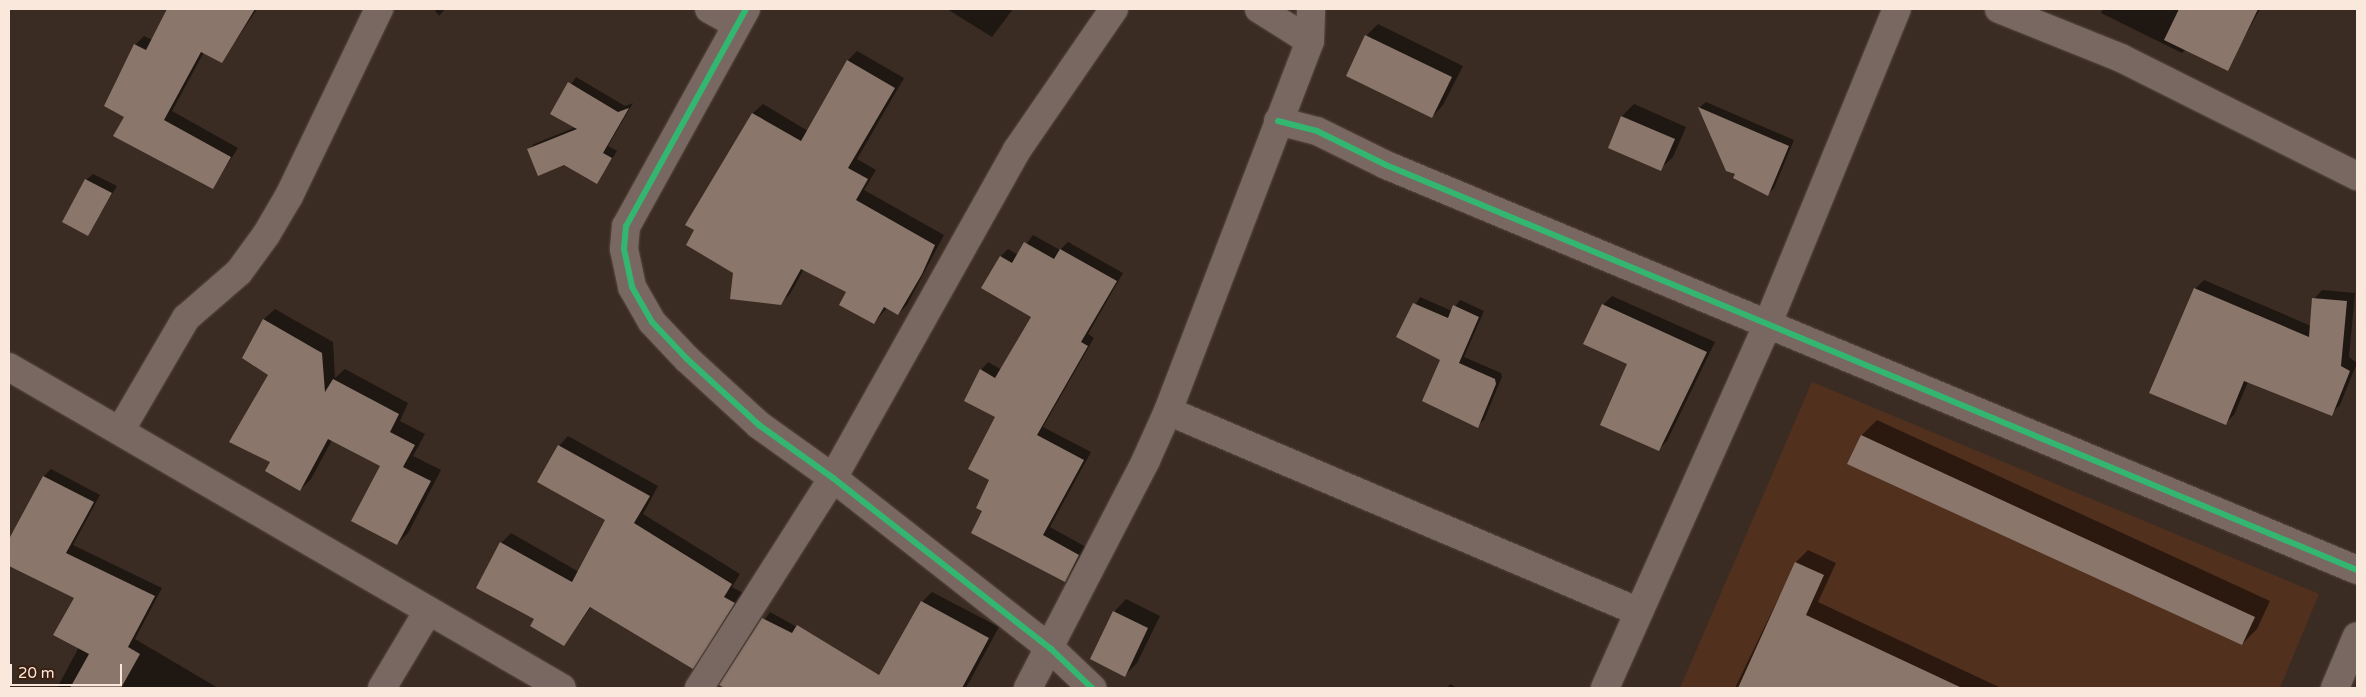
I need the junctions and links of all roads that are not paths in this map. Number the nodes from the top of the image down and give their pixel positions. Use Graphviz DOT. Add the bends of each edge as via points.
graph roads {
  1 [pos="380,9"];
  2 [pos="709,9"];
  3 [pos="1114,9"];
  4 [pos="1259,9"];
  5 [pos="1311,9"];
  6 [pos="1897,9"];
  7 [pos="2000,9"];
  8 [pos="741,16"];
  9 [pos="1310,41"];
  10 [pos="1278,120"];
  11 [pos="2357,176"];
  12 [pos="1768,323"];
  13 [pos="9,367"];
  14 [pos="1168,411"];
  15 [pos="120,431"];
  16 [pos="833,478"];
  17 [pos="2357,570"];
  18 [pos="428,612"];
  19 [pos="1639,612"];
  20 [pos="2357,636"];
  21 [pos="1050,649"];
  22 [pos="382,688"];
  23 [pos="562,688"];
  24 [pos="699,688"];
  25 [pos="1028,688"];
  26 [pos="1092,688"];
  27 [pos="1605,688"];
  28 [pos="2335,688"];
  1 -- 15 [label="street" via="289,196 266,235 240,272 186,318"];
  2 -- 8 [label="street"];
  3 -- 16 [label="street" via="1017,150"];
  4 -- 9 [label="street"];
  5 -- 9 [label="street"];
  6 -- 12 [label="street"];
  7 -- 11 [label="street" via="2121,58"];
  8 -- 16 [label="street" via="626,226 624,249 632,287 652,322 759,425"];
  9 -- 10 [label="street"];
  10 -- 12 [label="street" via="1317,131 1386,165"];
  10 -- 14 [label="street"];
  12 -- 17 [label="street"];
  12 -- 19 [label="street"];
  13 -- 15 [label="street"];
  14 -- 19 [label="street"];
  14 -- 21 [label="street"];
  15 -- 18 [label="street"];
  16 -- 21 [label="street"];
  16 -- 24 [label="street"];
  18 -- 22 [label="street"];
  18 -- 23 [label="street"];
  19 -- 27 [label="street"];
  20 -- 28 [label="street"];
  21 -- 25 [label="street"];
  21 -- 26 [label="street"];
}
